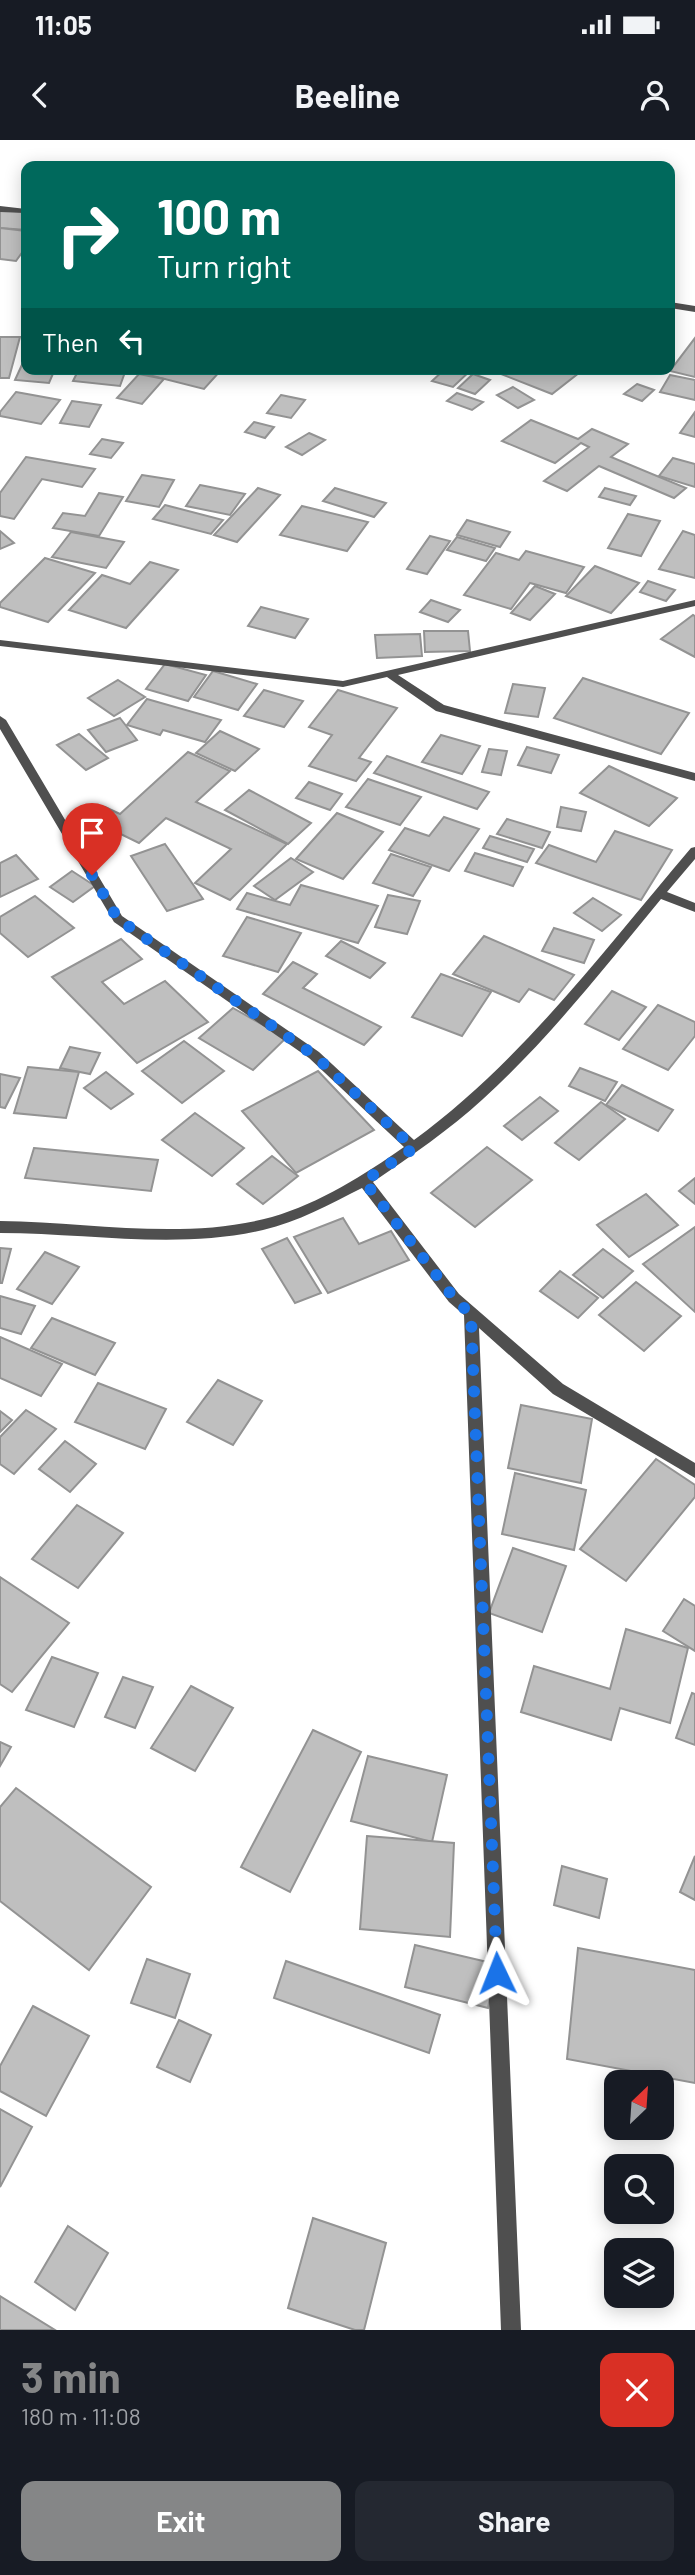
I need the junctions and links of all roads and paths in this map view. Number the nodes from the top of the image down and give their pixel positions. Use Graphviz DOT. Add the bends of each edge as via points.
graph roads {
  1 [pos="0,209"];
  2 [pos="21,211"];
  3 [pos="675,306"];
  4 [pos="695,309"];
  5 [pos="695,603"];
  6 [pos="0,643"];
  7 [pos="390,674"];
  8 [pos="0,720"];
  9 [pos="695,777"];
  10 [pos="695,851"];
  11 [pos="659,894"];
  12 [pos="695,908"];
  13 [pos="414,1148"];
  14 [pos="364,1181"];
  15 [pos="0,1227"];
  16 [pos="471,1315"];
  17 [pos="695,1471"];
  18 [pos="511,2330"];
  1 -- 2 [label="street"];
  3 -- 4 [label="street"];
  5 -- 7 [label="street"];
  6 -- 7 [label="street" via="343,684"];
  7 -- 9 [label="street" via="440,708"];
  8 -- 13 [label="street" via="118,919 314,1055"];
  10 -- 11 [label="street"];
  11 -- 12 [label="street"];
  11 -- 13 [label="street" via="493,1083"];
  13 -- 14 [label="street"];
  14 -- 15 [label="street" via="293,1215 202,1235"];
  14 -- 16 [label="street"];
  16 -- 17 [label="street" via="558,1389"];
  16 -- 18 [label="street"];
}
